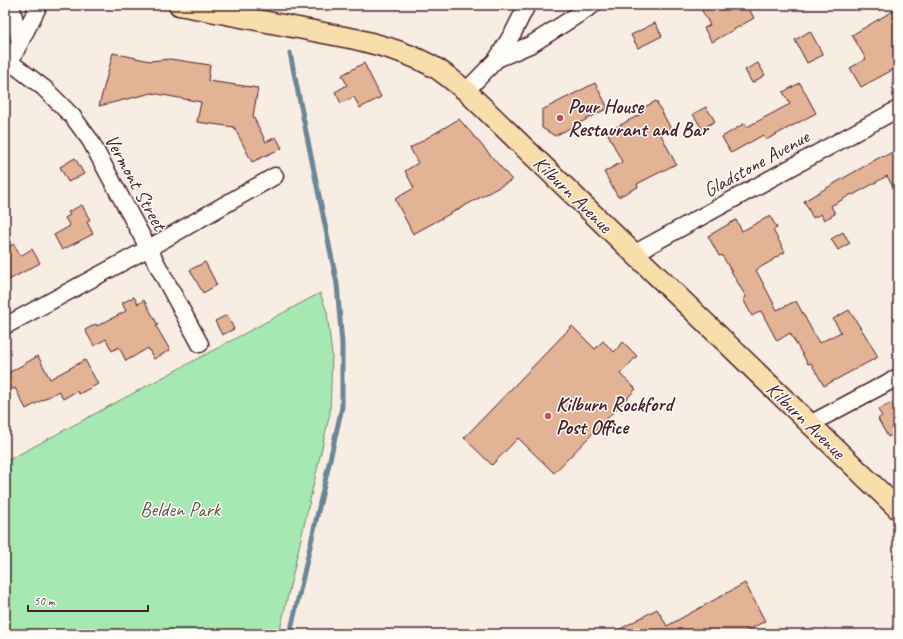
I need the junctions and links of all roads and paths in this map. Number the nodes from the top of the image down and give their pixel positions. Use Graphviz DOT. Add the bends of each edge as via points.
graph roads {
  1 [pos="11,5"];
  2 [pos="39,5"];
  3 [pos="179,5"];
  4 [pos="527,5"];
  5 [pos="593,5"];
  6 [pos="20,42"];
  7 [pos="496,59"];
  8 [pos="7,64"];
  9 [pos="466,91"];
  10 [pos="898,109"];
  11 [pos="275,176"];
  12 [pos="149,248"];
  13 [pos="635,253"];
  14 [pos="5,326"];
  15 [pos="200,344"];
  16 [pos="898,377"];
  17 [pos="810,424"];
  18 [pos="898,509"];
  1 -- 6 [label="street"];
  2 -- 6 [label="street"];
  3 -- 9 [label="main road, Kilburn Avenue" via="384,46 410,55 439,70"];
  4 -- 7 [label="street"];
  5 -- 7 [label="street" via="532,44"];
  6 -- 8 [label="street"];
  7 -- 9 [label="street"];
  8 -- 12 [label="street, Vermont Street" via="44,88 73,117 90,140"];
  9 -- 13 [label="main road, Kilburn Avenue"];
  10 -- 13 [label="street, Gladstone Avenue"];
  11 -- 12 [label="street"];
  12 -- 14 [label="street"];
  12 -- 15 [label="street, Vermont Street"];
  13 -- 17 [label="main road, Kilburn Avenue"];
  16 -- 17 [label="street"];
  17 -- 18 [label="main road, Kilburn Avenue"];
}
